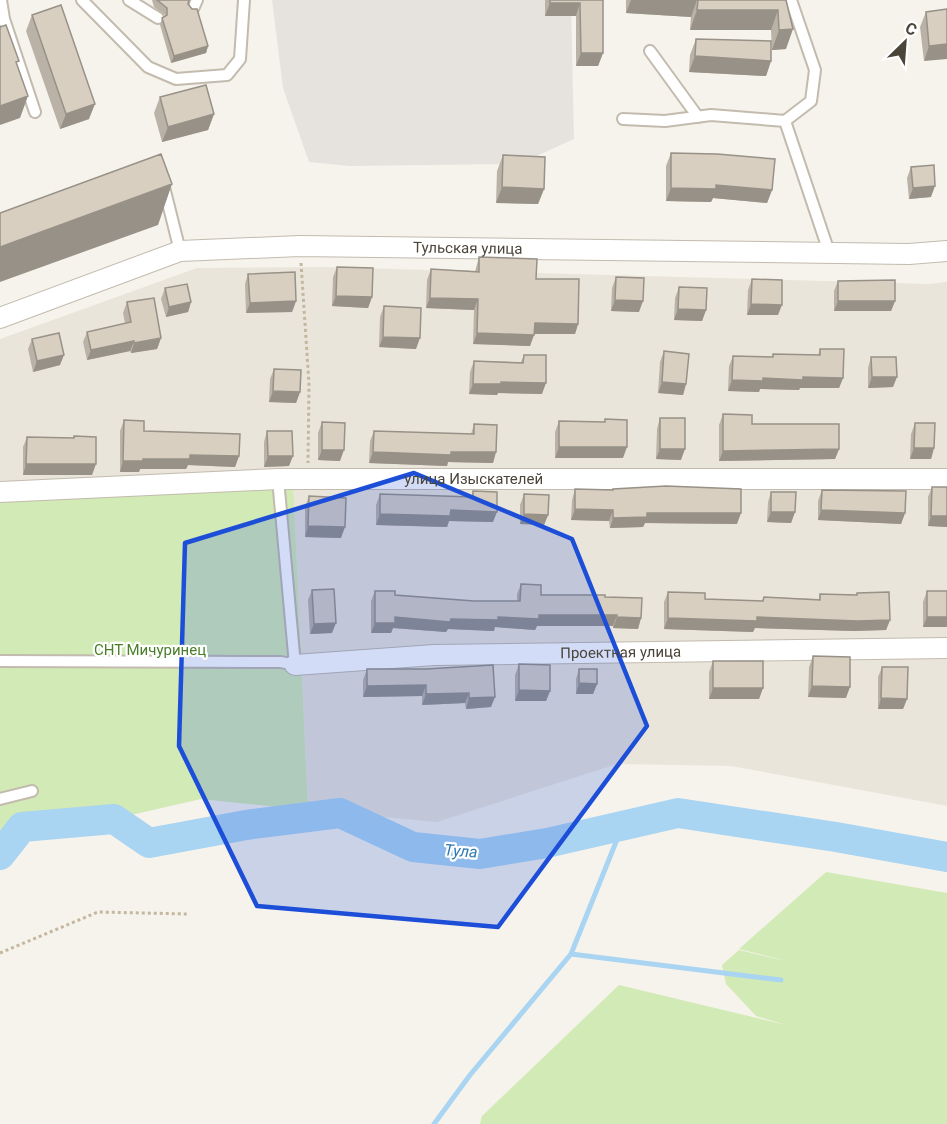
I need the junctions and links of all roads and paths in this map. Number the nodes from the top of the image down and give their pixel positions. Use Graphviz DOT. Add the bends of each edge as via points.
graph roads {
  1 [pos="1,0"];
  2 [pos="82,0"];
  3 [pos="129,0"];
  4 [pos="244,0"];
  5 [pos="791,0"];
  6 [pos="158,18"];
  7 [pos="2,20"];
  8 [pos="650,51"];
  9 [pos="35,112"];
  10 [pos="698,117"];
  11 [pos="623,119"];
  12 [pos="785,121"];
  13 [pos="145,186"];
  14 [pos="300,246"];
  15 [pos="180,251"];
  16 [pos="947,251"];
  17 [pos="829,252"];
  18 [pos="0,318"];
  19 [pos="286,479"];
  20 [pos="947,479"];
  21 [pos="0,492"];
  22 [pos="947,648"];
  23 [pos="0,662"];
  24 [pos="294,665"];
  25 [pos="32,791"];
  26 [pos="0,799"];
  27 [pos="188,914"];
  28 [pos="0,953"];
  1 -- 7 [label="lane"];
  2 -- 4 [label="lane" via="148,67 176,79 226,75 240,58"];
  3 -- 6 [label="lane"];
  5 -- 12 [label="lane" via="815,70 811,101"];
  7 -- 9 [label="lane"];
  8 -- 10 [label="lane"];
  10 -- 11 [label="lane" via="665,121"];
  10 -- 12 [label="lane"];
  12 -- 17 [label="lane"];
  13 -- 15 [label="lane" via="156,182 165,191"];
  14 -- 15 [label="street, Тульская улица"];
  14 -- 17 [label="street, Тульская улица"];
  14 -- 19 [label="path" via="309,384 308,466"];
  15 -- 18 [label="street, Тульская улица"];
  16 -- 17 [label="street, Тульская улица" via="909,255"];
  19 -- 20 [label="street, улица Изыскателей"];
  19 -- 21 [label="street, улица Изыскателей"];
  19 -- 24 [label="lane"];
  22 -- 24 [label="street, Проектная улица" via="434,655"];
  23 -- 24 [label="lane"];
  25 -- 26 [label="lane"];
  27 -- 28 [label="path" via="98,912"];
}
